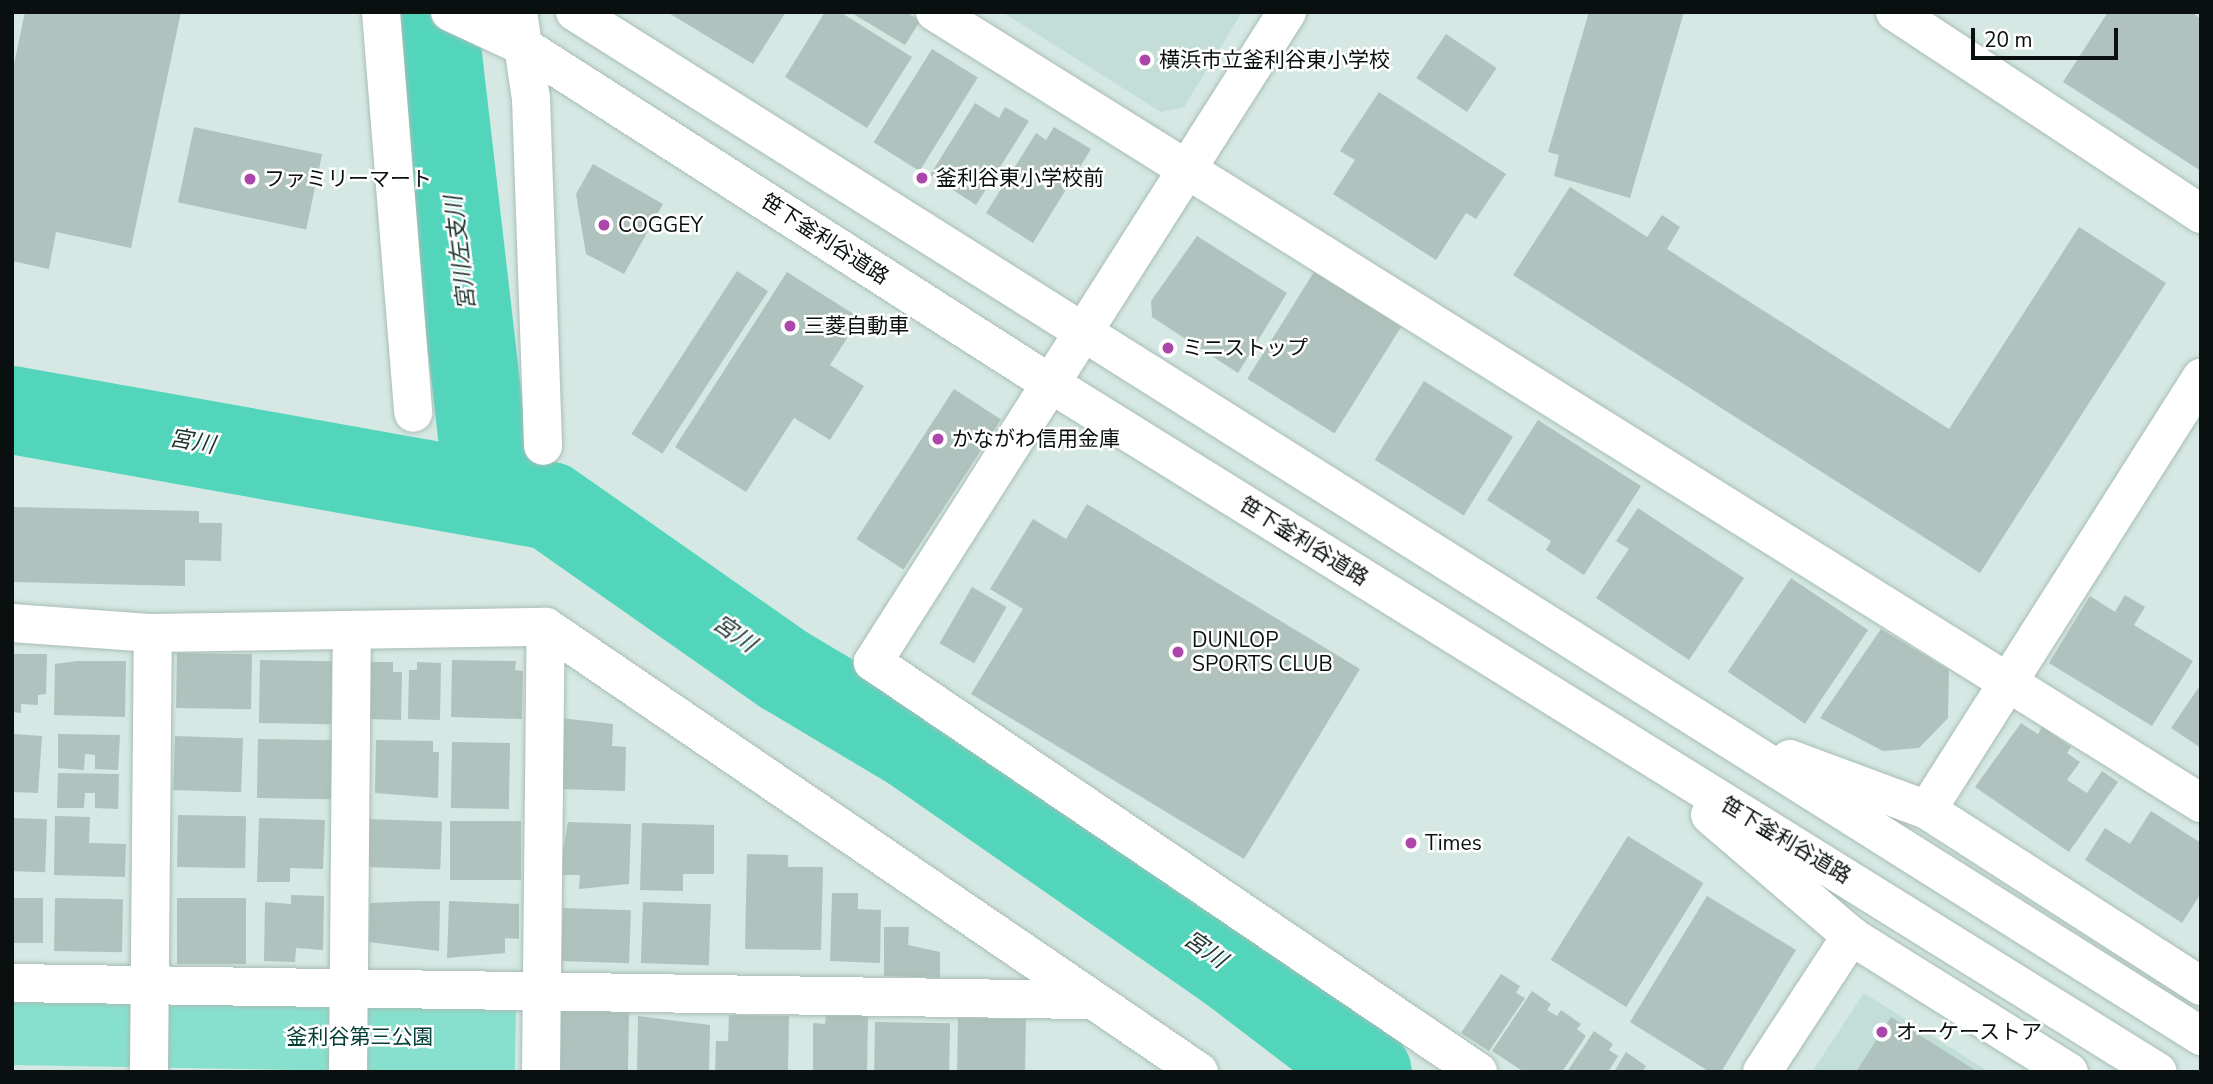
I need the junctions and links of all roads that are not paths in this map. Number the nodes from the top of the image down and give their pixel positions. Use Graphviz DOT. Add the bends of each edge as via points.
graph roads {
  1 [pos="381,12"];
  2 [pos="450,12"];
  3 [pos="575,12"];
  4 [pos="935,12"];
  5 [pos="1287,12"];
  6 [pos="1895,12"];
  7 [pos="520,29"];
  8 [pos="1186,171"];
  9 [pos="2201,214"];
  10 [pos="1083,335"];
  11 [pos="2201,378"];
  12 [pos="1051,384"];
  13 [pos="413,412"];
  14 [pos="543,446"];
  15 [pos="12,622"];
  16 [pos="546,627"];
  17 [pos="352,632"];
  18 [pos="153,633"];
  19 [pos="2009,681"];
  20 [pos="1716,732"];
  21 [pos="1619,737"];
  22 [pos="2201,803"];
  23 [pos="1927,810"];
  24 [pos="1851,936"];
  25 [pos="12,983"];
  26 [pos="149,983"];
  27 [pos="2201,986"];
  28 [pos="349,991"];
  29 [pos="542,995"];
  30 [pos="1086,1000"];
  31 [pos="2201,1037"];
  32 [pos="149,1072"];
  33 [pos="348,1072"];
  34 [pos="541,1072"];
  35 [pos="1199,1072"];
  36 [pos="1478,1072"];
  37 [pos="1762,1072"];
  38 [pos="2069,1072"];
  39 [pos="2158,1072"];
  1 -- 13 [label="street"];
  2 -- 7 [label="street, 笹下釜利谷道路"];
  3 -- 10 [label="street"];
  4 -- 8 [label="street"];
  5 -- 8 [label="street"];
  6 -- 9 [label="street"];
  7 -- 12 [label="street, 笹下釜利谷道路"];
  7 -- 14 [label="street" via="531,99"];
  8 -- 10 [label="street"];
  8 -- 19 [label="street"];
  10 -- 12 [label="street"];
  10 -- 20 [label="street"];
  11 -- 19 [label="street"];
  12 -- 21 [label="street, 笹下釜利谷道路"];
  12 -- 36 [label="street" via="873,662"];
  15 -- 18 [label="street"];
  16 -- 17 [label="street"];
  16 -- 29 [label="street"];
  16 -- 30 [label="street"];
  17 -- 18 [label="street"];
  17 -- 28 [label="street"];
  18 -- 26 [label="street"];
  19 -- 22 [label="street"];
  19 -- 23 [label="street"];
  20 -- 23 [label="street"];
  20 -- 31 [label="street"];
  21 -- 24 [label="street"];
  21 -- 39 [label="street, 笹下釜利谷道路"];
  23 -- 27 [label="street"];
  24 -- 37 [label="street"];
  24 -- 38 [label="street"];
  25 -- 26 [label="street"];
  26 -- 28 [label="street"];
  26 -- 32 [label="street"];
  28 -- 29 [label="street"];
  28 -- 33 [label="street"];
  29 -- 30 [label="street"];
  29 -- 34 [label="street"];
  30 -- 35 [label="street"];
}
